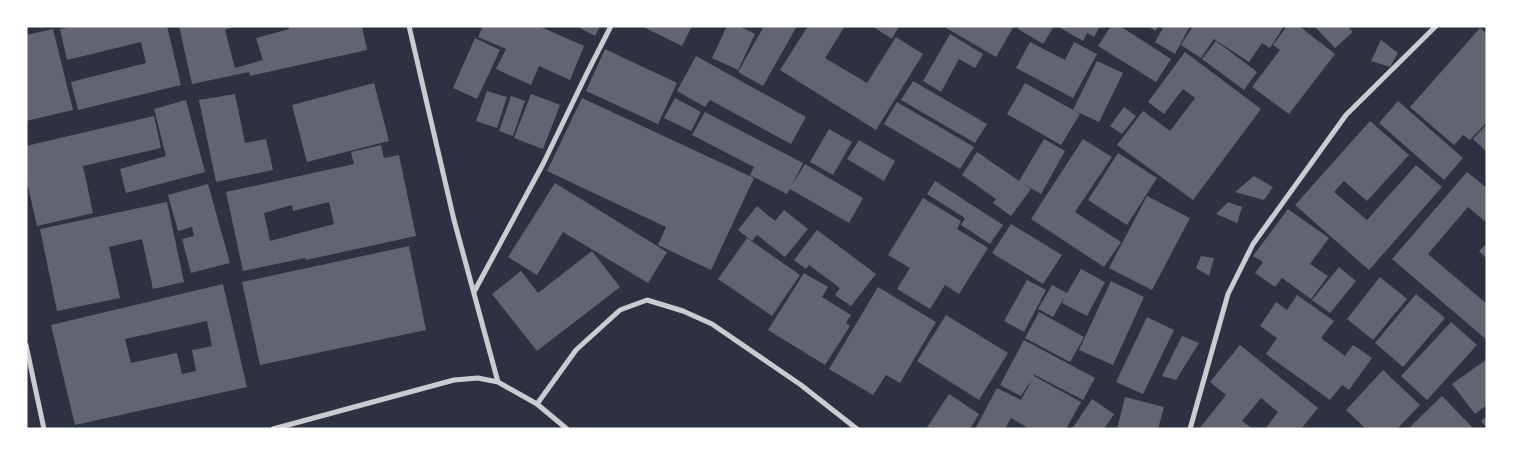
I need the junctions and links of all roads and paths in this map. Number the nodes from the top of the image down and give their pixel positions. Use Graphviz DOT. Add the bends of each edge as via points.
graph roads {
  1 [pos="409,26"];
  2 [pos="612,26"];
  3 [pos="1436,26"];
  4 [pos="474,293"];
  5 [pos="26,345"];
  6 [pos="498,382"];
  7 [pos="537,404"];
  8 [pos="44,429"];
  9 [pos="274,429"];
  10 [pos="566,429"];
  11 [pos="858,429"];
  12 [pos="1190,429"];
  1 -- 4 [label="street"];
  2 -- 4 [label="street"];
  3 -- 12 [label="street" via="1346,116 1253,244 1228,294"];
  4 -- 6 [label="street"];
  5 -- 8 [label="street"];
  6 -- 7 [label="street"];
  6 -- 9 [label="street" via="478,378 454,380"];
  7 -- 10 [label="street"];
  7 -- 11 [label="street" via="576,350 620,310 647,300 712,324"];
}
